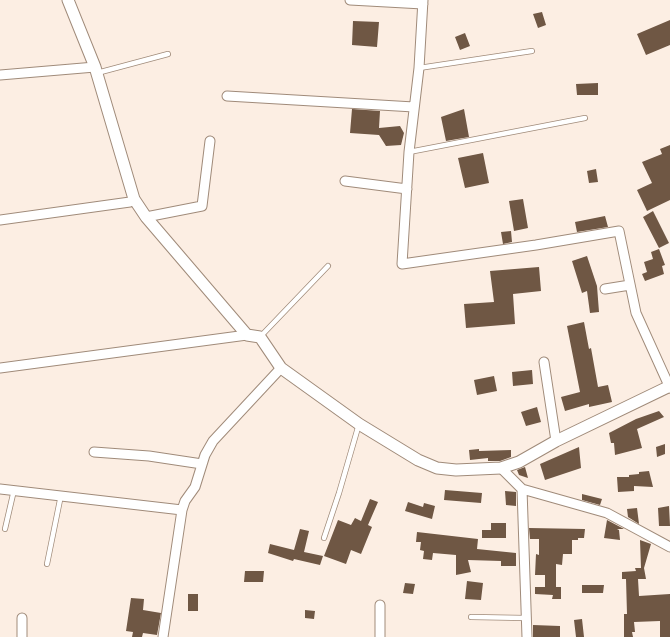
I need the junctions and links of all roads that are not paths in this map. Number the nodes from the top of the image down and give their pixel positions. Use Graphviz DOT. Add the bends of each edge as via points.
graph roads {
  1 [pos="68,0"];
  2 [pos="350,0"];
  3 [pos="423,2"];
  4 [pos="532,51"];
  5 [pos="168,54"];
  6 [pos="419,68"];
  7 [pos="96,70"];
  8 [pos="0,74"];
  9 [pos="227,96"];
  10 [pos="414,107"];
  11 [pos="585,118"];
  12 [pos="210,142"];
  13 [pos="409,152"];
  14 [pos="345,181"];
  15 [pos="407,189"];
  16 [pos="134,199"];
  17 [pos="146,217"];
  18 [pos="0,220"];
  19 [pos="328,266"];
  20 [pos="630,285"];
  21 [pos="605,289"];
  22 [pos="247,335"];
  23 [pos="260,337"];
  24 [pos="544,362"];
  25 [pos="0,368"];
  26 [pos="281,368"];
  27 [pos="670,387"];
  28 [pos="359,424"];
  29 [pos="556,441"];
  30 [pos="94,452"];
  31 [pos="202,464"];
  32 [pos="501,468"];
  33 [pos="522,488"];
  34 [pos="0,489"];
  35 [pos="14,490"];
  36 [pos="61,495"];
  37 [pos="182,510"];
  38 [pos="5,529"];
  39 [pos="324,538"];
  40 [pos="670,547"];
  41 [pos="47,564"];
  42 [pos="380,605"];
  43 [pos="471,617"];
  44 [pos="22,618"];
  45 [pos="526,618"];
  46 [pos="22,637"];
  47 [pos="163,637"];
  48 [pos="380,637"];
  49 [pos="527,637"];
  1 -- 7 [label="street"];
  2 -- 3 [label="street"];
  3 -- 6 [label="street"];
  4 -- 6 [label="lane"];
  5 -- 7 [label="lane"];
  6 -- 10 [label="street"];
  7 -- 8 [label="street"];
  7 -- 16 [label="street"];
  9 -- 10 [label="street"];
  10 -- 13 [label="street"];
  11 -- 13 [label="lane"];
  12 -- 17 [label="street" via="202,206"];
  13 -- 15 [label="street"];
  14 -- 15 [label="street"];
  15 -- 20 [label="street" via="402,264 619,231"];
  16 -- 17 [label="street"];
  16 -- 18 [label="street" via="130,202"];
  17 -- 22 [label="street"];
  19 -- 23 [label="lane"];
  20 -- 21 [label="street"];
  20 -- 27 [label="street" via="636,313"];
  22 -- 23 [label="street"];
  22 -- 25 [label="street"];
  23 -- 26 [label="street"];
  24 -- 29 [label="street"];
  26 -- 28 [label="street"];
  26 -- 31 [label="street" via="213,441"];
  27 -- 29 [label="street"];
  28 -- 32 [label="street" via="418,460 437,468"];
  28 -- 39 [label="lane" via="340,493"];
  29 -- 32 [label="street" via="519,462"];
  30 -- 31 [label="street" via="149,456"];
  31 -- 37 [label="street" via="195,487"];
  32 -- 33 [label="street"];
  33 -- 40 [label="street" via="607,513"];
  33 -- 45 [label="street"];
  34 -- 35 [label="street"];
  35 -- 36 [label="street"];
  35 -- 38 [label="lane"];
  36 -- 37 [label="street"];
  36 -- 41 [label="lane"];
  37 -- 47 [label="street"];
  42 -- 48 [label="street"];
  43 -- 45 [label="lane"];
  44 -- 46 [label="street"];
  45 -- 49 [label="street"];
}
